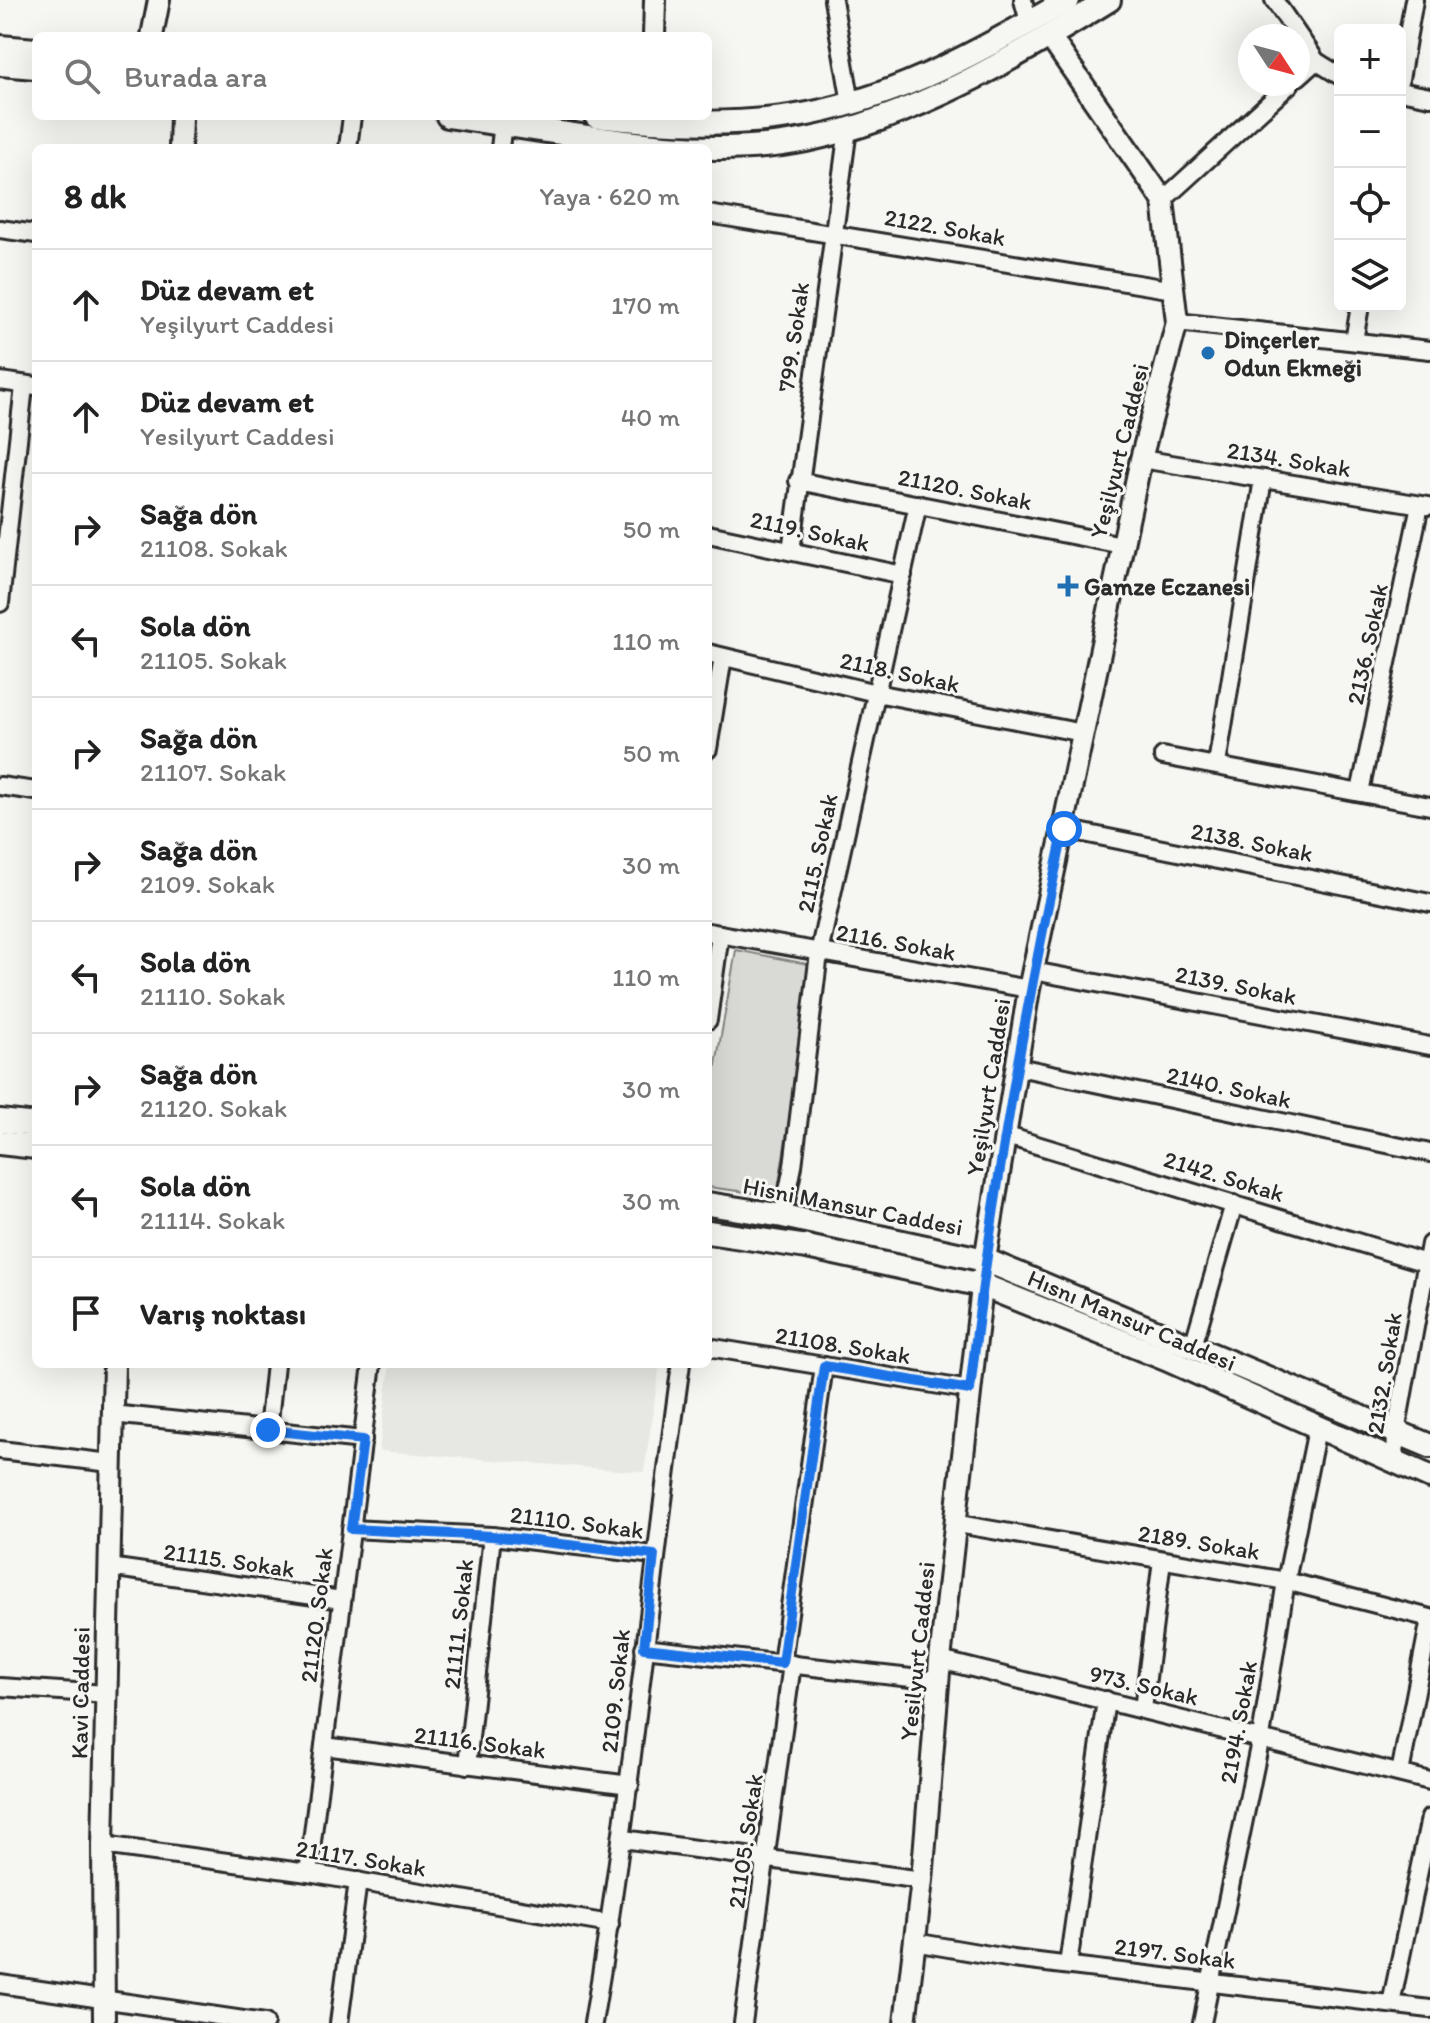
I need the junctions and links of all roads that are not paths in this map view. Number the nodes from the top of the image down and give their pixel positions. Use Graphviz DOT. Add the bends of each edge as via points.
graph roads {
  1 [pos="159,0"];
  2 [pos="655,0"];
  3 [pos="833,0"];
  4 [pos="1068,0"];
  5 [pos="1109,0"];
  6 [pos="1274,0"];
  7 [pos="1414,0"];
  8 [pos="1026,11"];
  9 [pos="153,32"];
  10 [pos="654,32"];
  11 [pos="1050,37"];
  12 [pos="1406,45"];
  13 [pos="0,47"];
  14 [pos="32,50"];
  15 [pos="1316,61"];
  16 [pos="0,64"];
  17 [pos="1310,66"];
  18 [pos="32,67"];
  19 [pos="1334,72"];
  20 [pos="1406,92"];
  21 [pos="1277,96"];
  22 [pos="1430,97"];
  23 [pos="851,103"];
  24 [pos="181,120"];
  25 [pos="352,120"];
  26 [pos="479,120"];
  27 [pos="609,120"];
  28 [pos="503,123"];
  29 [pos="848,129"];
  30 [pos="651,133"];
  31 [pos="180,144"];
  32 [pos="348,144"];
  33 [pos="500,144"];
  34 [pos="1163,200"];
  35 [pos="712,215"];
  36 [pos="0,229"];
  37 [pos="831,232"];
  38 [pos="32,233"];
  39 [pos="1174,290"];
  40 [pos="1359,312"];
  41 [pos="1177,322"];
  42 [pos="1354,341"];
  43 [pos="1430,350"];
  44 [pos="0,381"];
  45 [pos="30,386"];
  46 [pos="1141,459"];
  47 [pos="7,460"];
  48 [pos="1263,479"];
  49 [pos="798,481"];
  50 [pos="918,504"];
  51 [pos="1425,506"];
  52 [pos="712,535"];
  53 [pos="1122,545"];
  54 [pos="791,551"];
  55 [pos="903,575"];
  56 [pos="0,603"];
  57 [pos="715,655"];
  58 [pos="876,693"];
  59 [pos="712,695"];
  60 [pos="1083,733"];
  61 [pos="1163,756"];
  62 [pos="1217,764"];
  63 [pos="0,786"];
  64 [pos="32,790"];
  65 [pos="1360,792"];
  66 [pos="1430,806"];
  67 [pos="1064,829"];
  68 [pos="1430,903"];
  69 [pos="714,933"];
  70 [pos="819,953"];
  71 [pos="712,962"];
  72 [pos="1031,980"];
  73 [pos="1430,1046"];
  74 [pos="1018,1067"];
  75 [pos="0,1121"];
  76 [pos="32,1125"];
  77 [pos="1007,1136"];
  78 [pos="0,1143"];
  79 [pos="32,1147"];
  80 [pos="1430,1153"];
  81 [pos="1234,1204"];
  82 [pos="712,1207"];
  83 [pos="783,1216"];
  84 [pos="712,1233"];
  85 [pos="1430,1244"];
  86 [pos="985,1260"];
  87 [pos="1426,1263"];
  88 [pos="982,1285"];
  89 [pos="1193,1346"];
  90 [pos="712,1348"];
  91 [pos="824,1366"];
  92 [pos="114,1368"];
  93 [pos="275,1368"];
  94 [pos="372,1368"];
  95 [pos="680,1368"];
  96 [pos="970,1390"];
  97 [pos="112,1414"];
  98 [pos="1317,1429"];
  99 [pos="268,1430"];
  100 [pos="1396,1432"];
  101 [pos="363,1440"];
  102 [pos="1430,1446"];
  103 [pos="0,1450"];
  104 [pos="1395,1462"];
  105 [pos="111,1463"];
  106 [pos="1430,1477"];
  107 [pos="958,1524"];
  108 [pos="351,1529"];
  109 [pos="492,1536"];
  110 [pos="654,1555"];
  111 [pos="1162,1560"];
  112 [pos="109,1567"];
  113 [pos="1286,1581"];
  114 [pos="342,1600"];
  115 [pos="1430,1618"];
  116 [pos="644,1648"];
  117 [pos="787,1664"];
  118 [pos="939,1670"];
  119 [pos="0,1687"];
  120 [pos="106,1694"];
  121 [pos="1106,1700"];
  122 [pos="1143,1709"];
  123 [pos="1261,1737"];
  124 [pos="324,1746"];
  125 [pos="467,1765"];
  126 [pos="1400,1773"];
  127 [pos="1430,1781"];
  128 [pos="630,1785"];
  129 [pos="1430,1818"];
  130 [pos="623,1839"];
  131 [pos="103,1845"];
  132 [pos="768,1858"];
  133 [pos="308,1873"];
  134 [pos="922,1880"];
  135 [pos="358,1881"];
  136 [pos="610,1924"];
  137 [pos="914,1942"];
  138 [pos="1068,1965"];
  139 [pos="1210,1981"];
  140 [pos="0,1984"];
  141 [pos="102,2001"];
  142 [pos="1391,2004"];
  143 [pos="1430,2009"];
  144 [pos="104,2023"];
  145 [pos="265,2023"];
  146 [pos="339,2023"];
  147 [pos="593,2023"];
  148 [pos="743,2023"];
  149 [pos="905,2023"];
  150 [pos="1202,2023"];
  1 -- 9 [label="street"];
  2 -- 10 [label="street"];
  3 -- 23 [label="street"];
  4 -- 8 [label="main road"];
  5 -- 11 [label="main road"];
  6 -- 15 [label="street"];
  7 -- 12 [label="street"];
  8 -- 23 [label="main road" via="965,58"];
  11 -- 29 [label="main road" via="955,87"];
  11 -- 34 [label="street, Yeşilyurt Caddesi"];
  13 -- 14 [label="main road"];
  15 -- 17 [label="street"];
  15 -- 19 [label="street"];
  16 -- 18 [label="main road"];
  20 -- 22 [label="street"];
  21 -- 34 [label="street"];
  23 -- 30 [label="main road" via="760,121"];
  24 -- 31 [label="street"];
  25 -- 32 [label="street"];
  26 -- 28 [label="main road"];
  27 -- 30 [label="main road"];
  28 -- 30 [label="main road"];
  28 -- 33 [label="street"];
  29 -- 30 [label="main road" via="803,141"];
  29 -- 37 [label="street, 799. Sokak"];
  34 -- 39 [label="street, Yeşilyurt Caddesi"];
  35 -- 37 [label="street, 2122. Sokak"];
  36 -- 38 [label="street"];
  37 -- 39 [label="street, 2122. Sokak"];
  37 -- 49 [label="street, 799. Sokak"];
  39 -- 41 [label="street, Yeşilyurt Caddesi"];
  40 -- 42 [label="street"];
  41 -- 42 [label="street"];
  41 -- 46 [label="street, Yeşilyurt Caddesi"];
  42 -- 43 [label="street"];
  44 -- 45 [label="street"];
  45 -- 47 [label="street"];
  46 -- 48 [label="street, 2134. Sokak"];
  46 -- 53 [label="street, Yeşilyurt Caddesi"];
  47 -- 56 [label="street"];
  48 -- 51 [label="street, 2134. Sokak"];
  48 -- 62 [label="street"];
  49 -- 50 [label="street, 21120. Sokak"];
  49 -- 54 [label="street, 799. Sokak"];
  50 -- 53 [label="street, 21120. Sokak"];
  50 -- 55 [label="street, 2115. Sokak"];
  51 -- 65 [label="street, 2136. Sokak"];
  52 -- 54 [label="street, 2119. Sokak"];
  53 -- 60 [label="street, Yeşilyurt Caddesi"];
  54 -- 55 [label="street, 2119. Sokak"];
  55 -- 58 [label="street, 2115. Sokak"];
  57 -- 58 [label="street, 2118. Sokak"];
  57 -- 59 [label="street"];
  58 -- 60 [label="street, 2118. Sokak"];
  58 -- 70 [label="street, 2115. Sokak"];
  60 -- 67 [label="street, Yeşilyurt Caddesi"];
  61 -- 62 [label="street"];
  62 -- 65 [label="street"];
  63 -- 64 [label="street"];
  65 -- 66 [label="street"];
  67 -- 68 [label="street, 2138. Sokak"];
  67 -- 72 [label="street, Yeşilyurt Caddesi"];
  69 -- 70 [label="street, 2116. Sokak"];
  69 -- 71 [label="street"];
  70 -- 72 [label="street, 2116. Sokak"];
  70 -- 83 [label="street, 2115. Sokak"];
  72 -- 73 [label="street, 2139. Sokak"];
  72 -- 74 [label="street, Yeşilyurt Caddesi"];
  74 -- 77 [label="street, Yeşilyurt Caddesi"];
  74 -- 80 [label="street, 2140. Sokak"];
  75 -- 76 [label="main road"];
  77 -- 81 [label="street, 2142. Sokak"];
  77 -- 86 [label="street, Yeşilyurt Caddesi"];
  78 -- 79 [label="main road"];
  81 -- 87 [label="street, 2142. Sokak"];
  81 -- 89 [label="street"];
  82 -- 83 [label="main road, Hisni Mansur Caddesi"];
  83 -- 86 [label="main road, Hisni Mansur Caddesi"];
  84 -- 88 [label="main road, Hısnı Mansur Caddesi"];
  85 -- 87 [label="street, 2132. Sokak"];
  86 -- 88 [label="street, Yeşilyurt Caddesi"];
  86 -- 89 [label="main road, Hisni Mansur Caddesi"];
  87 -- 100 [label="street, 2132. Sokak"];
  88 -- 96 [label="street, Yesilyurt Caddesi"];
  88 -- 98 [label="main road, Hısnı Mansur Caddesi" via="1166,1359"];
  89 -- 100 [label="main road, Hisni Mansur Caddesi"];
  90 -- 91 [label="street, 21108. Sokak"];
  91 -- 96 [label="street, 21108. Sokak"];
  91 -- 117 [label="street, 21105. Sokak"];
  92 -- 97 [label="street, Kavi Caddesi"];
  93 -- 99 [label="street"];
  94 -- 101 [label="street, 21120. Sokak"];
  95 -- 110 [label="street, 2109. Sokak"];
  96 -- 107 [label="street, Yesilyurt Caddesi"];
  97 -- 99 [label="street"];
  97 -- 105 [label="street, Kavi Caddesi"];
  98 -- 104 [label="main road, Hısnı Mansur Caddesi"];
  98 -- 113 [label="street, 2194. Sokak"];
  99 -- 101 [label="street"];
  100 -- 102 [label="main road, Hisni Mansur Caddesi"];
  100 -- 104 [label="street, 2132. Sokak"];
  101 -- 108 [label="street, 21120. Sokak"];
  103 -- 105 [label="street"];
  104 -- 106 [label="main road, Hısnı Mansur Caddesi"];
  105 -- 112 [label="street, Kavi Caddesi"];
  107 -- 111 [label="street, 2189. Sokak"];
  107 -- 118 [label="street, Yesilyurt Caddesi"];
  108 -- 109 [label="street, 21110. Sokak"];
  108 -- 114 [label="street, 21120. Sokak"];
  109 -- 110 [label="street, 21110. Sokak"];
  109 -- 125 [label="street, 21111. Sokak"];
  110 -- 116 [label="street, 2109. Sokak"];
  111 -- 113 [label="street, 2189. Sokak"];
  111 -- 122 [label="street"];
  112 -- 114 [label="street, 21115. Sokak"];
  112 -- 120 [label="street, Kavi Caddesi"];
  113 -- 115 [label="street, 2189. Sokak"];
  113 -- 123 [label="street, 2194. Sokak"];
  114 -- 124 [label="street, 21120. Sokak"];
  115 -- 126 [label="street"];
  116 -- 117 [label="street, 973. Sokak"];
  116 -- 128 [label="street, 2109. Sokak"];
  117 -- 118 [label="street, 973. Sokak"];
  117 -- 132 [label="street, 21105. Sokak"];
  118 -- 121 [label="street, 973. Sokak"];
  118 -- 134 [label="street, Yesilyurt Caddesi"];
  119 -- 120 [label="street"];
  120 -- 131 [label="street, Kavi Caddesi"];
  121 -- 122 [label="street, 973. Sokak"];
  121 -- 138 [label="street"];
  122 -- 123 [label="street, 973. Sokak"];
  123 -- 126 [label="street, 973. Sokak"];
  123 -- 139 [label="street, 2194. Sokak"];
  124 -- 125 [label="street, 21116. Sokak"];
  124 -- 133 [label="street, 21120. Sokak"];
  125 -- 128 [label="street, 21116. Sokak"];
  126 -- 127 [label="street, 973. Sokak"];
  128 -- 130 [label="street, 2109. Sokak"];
  129 -- 142 [label="street"];
  130 -- 132 [label="street"];
  130 -- 136 [label="street, 2109. Sokak"];
  131 -- 133 [label="street, 21117. Sokak"];
  131 -- 141 [label="street, Kavi Caddesi"];
  132 -- 134 [label="street"];
  132 -- 148 [label="street, 21105. Sokak"];
  133 -- 135 [label="street, 21117. Sokak"];
  134 -- 137 [label="street, Yesilyurt Caddesi"];
  135 -- 136 [label="street, 21117. Sokak"];
  135 -- 146 [label="street"];
  136 -- 147 [label="street, 2109. Sokak"];
  137 -- 138 [label="street, 2197. Sokak"];
  137 -- 149 [label="street, Yesilyurt Caddesi"];
  138 -- 139 [label="street, 2197. Sokak"];
  139 -- 142 [label="street, 2197. Sokak"];
  139 -- 150 [label="street, 2194. Sokak"];
  140 -- 141 [label="street"];
  141 -- 144 [label="street, Kavi Caddesi"];
  141 -- 145 [label="street"];
  142 -- 143 [label="street, 2197. Sokak"];
}
